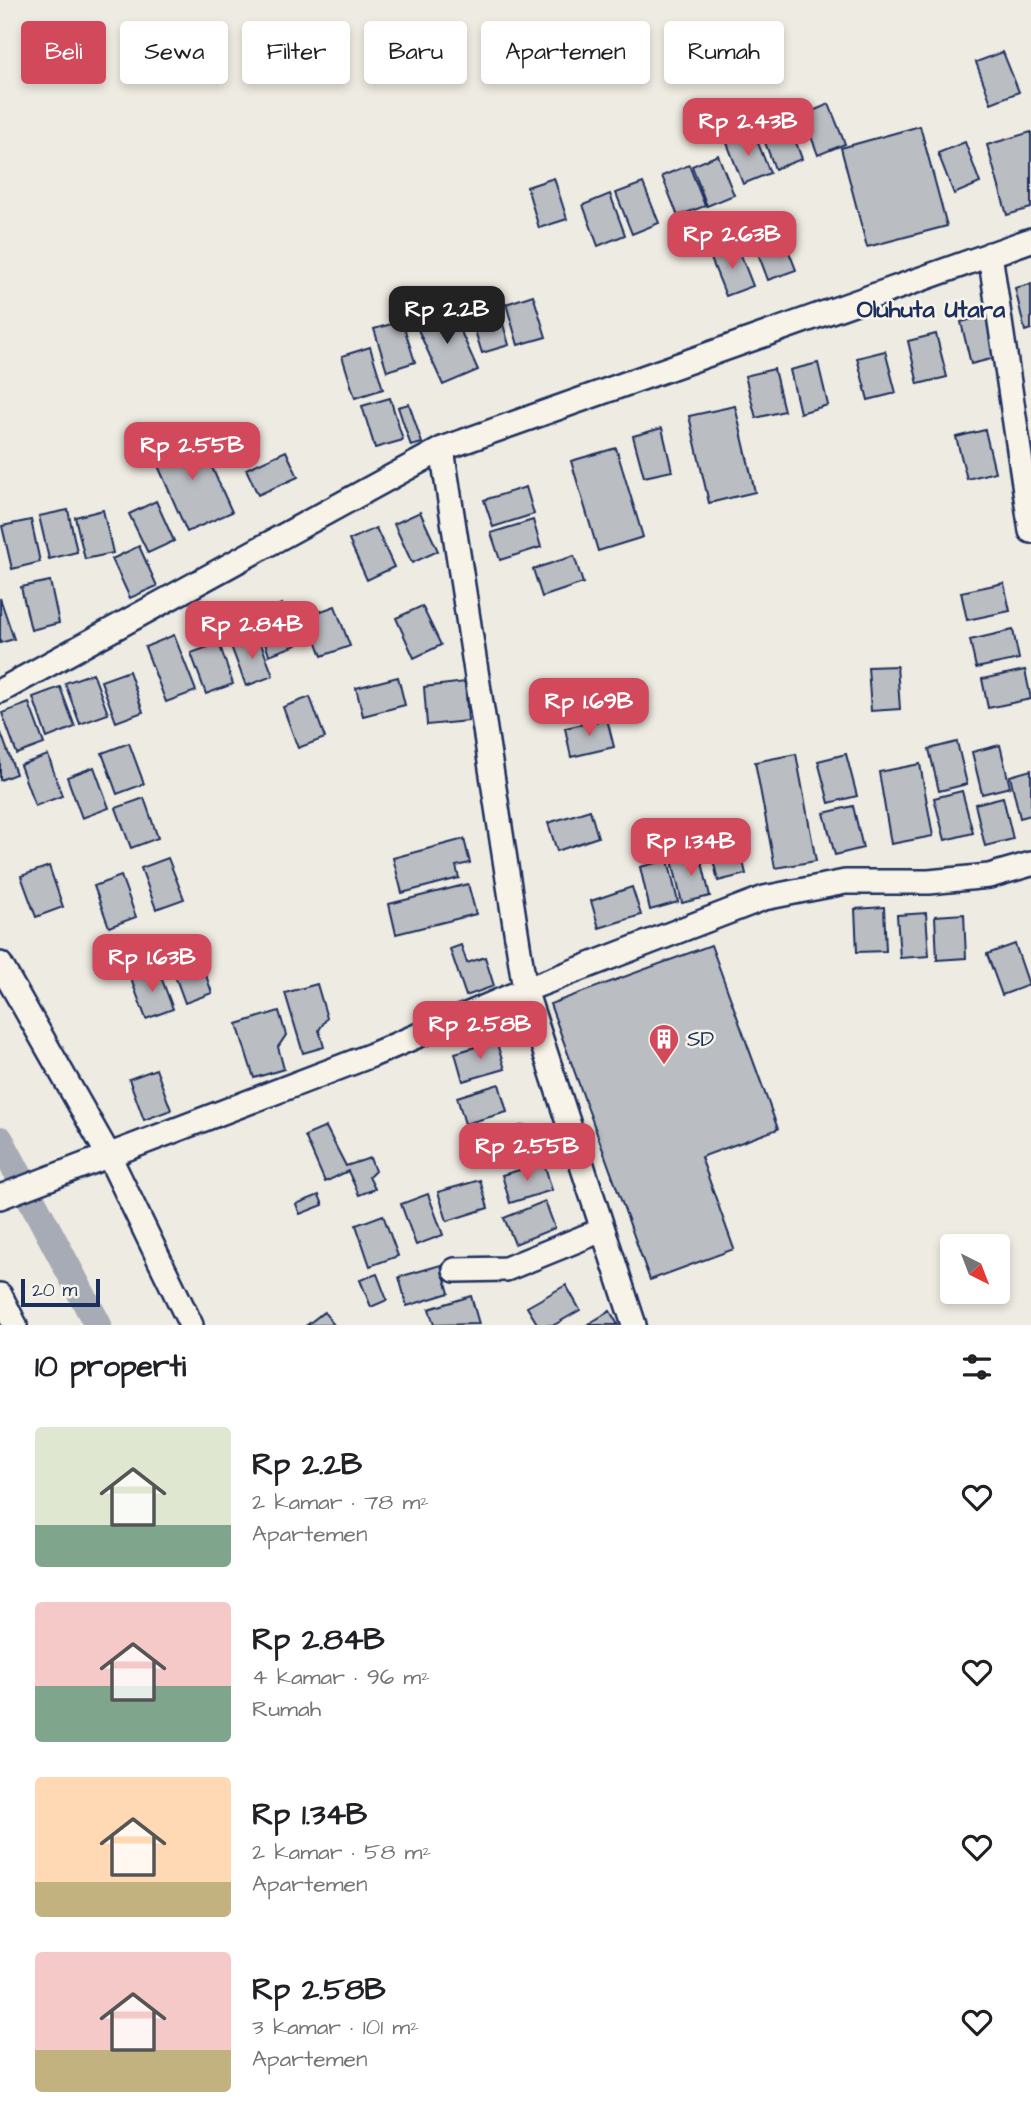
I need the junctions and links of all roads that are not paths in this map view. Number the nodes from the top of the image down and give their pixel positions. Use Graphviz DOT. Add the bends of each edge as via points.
graph roads {
  1 [pos="1031,240"];
  2 [pos="990,254"];
  3 [pos="442,449"];
  4 [pos="1031,531"];
  5 [pos="0,691"];
  6 [pos="1031,864"];
  7 [pos="0,964"];
  8 [pos="525,990"];
  9 [pos="103,1159"];
  10 [pos="0,1197"];
  11 [pos="602,1230"];
  12 [pos="455,1270"];
  13 [pos="0,1295"];
  14 [pos="15,1325"];
  15 [pos="191,1325"];
  16 [pos="634,1325"];
  1 -- 2 [label="street"];
  2 -- 3 [label="street"];
  2 -- 4 [label="street"];
  3 -- 5 [label="street"];
  3 -- 8 [label="street"];
  6 -- 8 [label="street" via="989,876 845,882 764,898"];
  7 -- 9 [label="street"];
  8 -- 9 [label="street"];
  8 -- 11 [label="street"];
  9 -- 10 [label="street"];
  9 -- 15 [label="street"];
  11 -- 12 [label="street" via="506,1269"];
  11 -- 16 [label="street"];
  13 -- 14 [label="street"];
}
